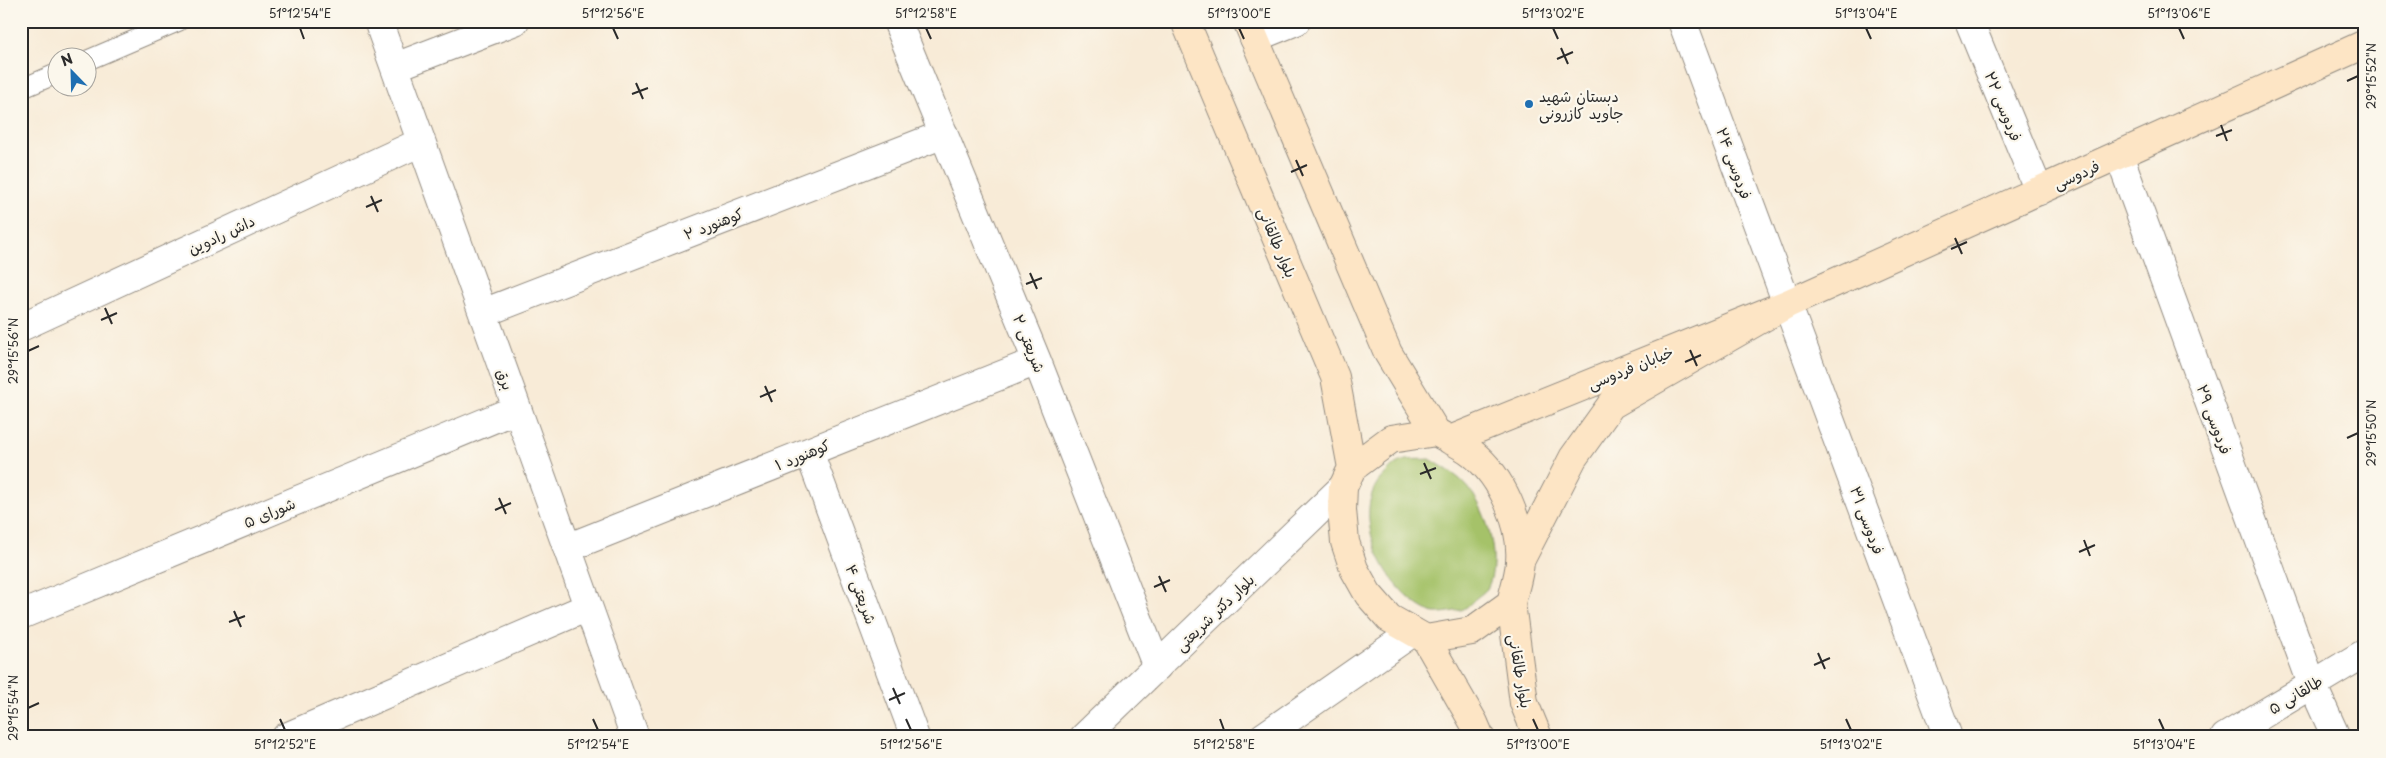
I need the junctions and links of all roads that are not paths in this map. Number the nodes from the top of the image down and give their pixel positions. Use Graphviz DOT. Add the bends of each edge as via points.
graph roads {
  1 [pos="179,21"];
  2 [pos="378,21"];
  3 [pos="515,21"];
  4 [pos="897,21"];
  5 [pos="1185,21"];
  6 [pos="1296,21"];
  7 [pos="1682,21"];
  8 [pos="1969,21"];
  9 [pos="1251,30"];
  10 [pos="2365,44"];
  11 [pos="98,56"];
  12 [pos="394,67"];
  13 [pos="48,77"];
  14 [pos="21,89"];
  15 [pos="944,134"];
  16 [pos="421,142"];
  17 [pos="2119,155"];
  18 [pos="2039,191"];
  19 [pos="1787,304"];
  20 [pos="483,313"];
  21 [pos="21,327"];
  22 [pos="1037,361"];
  23 [pos="517,409"];
  24 [pos="1443,436"];
  25 [pos="809,452"];
  26 [pos="1347,478"];
  27 [pos="567,548"];
  28 [pos="1520,562"];
  29 [pos="1511,603"];
  30 [pos="588,607"];
  31 [pos="21,615"];
  32 [pos="1420,636"];
  33 [pos="2365,653"];
  34 [pos="1157,666"];
  35 [pos="2312,684"];
  36 [pos="628,734"];
  37 [pos="286,737"];
  38 [pos="915,737"];
  39 [pos="1084,737"];
  40 [pos="1263,737"];
  41 [pos="1480,737"];
  42 [pos="1538,737"];
  43 [pos="1948,737"];
  44 [pos="2225,737"];
  45 [pos="2336,737"];
  1 -- 11 [label="lane"];
  2 -- 12 [label="street, برق"];
  3 -- 12 [label="street"];
  4 -- 15 [label="street, شریعتی ۲"];
  5 -- 26 [label="main road, بلوار طالقانی" via="1335,378"];
  6 -- 9 [label="street"];
  7 -- 19 [label="street, فردوسی ۲۴"];
  8 -- 18 [label="street, فردوسی ۲۲"];
  9 -- 24 [label="main road" via="1388,353"];
  10 -- 17 [label="main road, فردوسی"];
  12 -- 16 [label="street, برق"];
  13 -- 14 [label="lane"];
  15 -- 20 [label="street, کوهنورد ۲"];
  15 -- 22 [label="street, شریعتی ۲"];
  16 -- 20 [label="street, برق"];
  16 -- 21 [label="street, داش رادوین"];
  17 -- 18 [label="main road, فردوسی"];
  17 -- 35 [label="street, فردوسی ۲۹"];
  18 -- 19 [label="main road, فردوسی"];
  19 -- 24 [label="main road, خیابان فردوسی"];
  19 -- 28 [label="main road, خیابان فردوسی" via="1611,405 1573,458"];
  19 -- 43 [label="street, فردوسی ۳۱"];
  20 -- 23 [label="street, برق"];
  22 -- 25 [label="street, کوهنورد ۱"];
  22 -- 34 [label="street, شریعتی ۲"];
  23 -- 27 [label="street, برق"];
  23 -- 31 [label="street, شورای ۵"];
  24 -- 26 [label="main road, خیابان فردوسی" via="1391,439"];
  24 -- 28 [label="main road" via="1473,454 1494,478 1508,502 1517,529"];
  25 -- 27 [label="street, کوهنورد ۱"];
  25 -- 38 [label="street, شریعتی ۴"];
  26 -- 32 [label="main road, بلوار طالقانی" via="1345,542 1354,570 1368,594 1389,618"];
  26 -- 34 [label="street, بلوار دکتر شریعتی"];
  27 -- 30 [label="street, برق"];
  28 -- 29 [label="main road, بلوار طالقانی"];
  29 -- 32 [label="main road" via="1472,631"];
  29 -- 42 [label="main road, بلوار طالقانی" via="1524,702"];
  30 -- 36 [label="street, برق"];
  30 -- 37 [label="street"];
  32 -- 40 [label="street"];
  32 -- 41 [label="main road"];
  33 -- 35 [label="street, طالقانی ۵"];
  34 -- 39 [label="street, بلوار دکتر شریعتی"];
  35 -- 44 [label="street, طالقانی ۵"];
  35 -- 45 [label="street, فردوسی ۲۹"];
}
